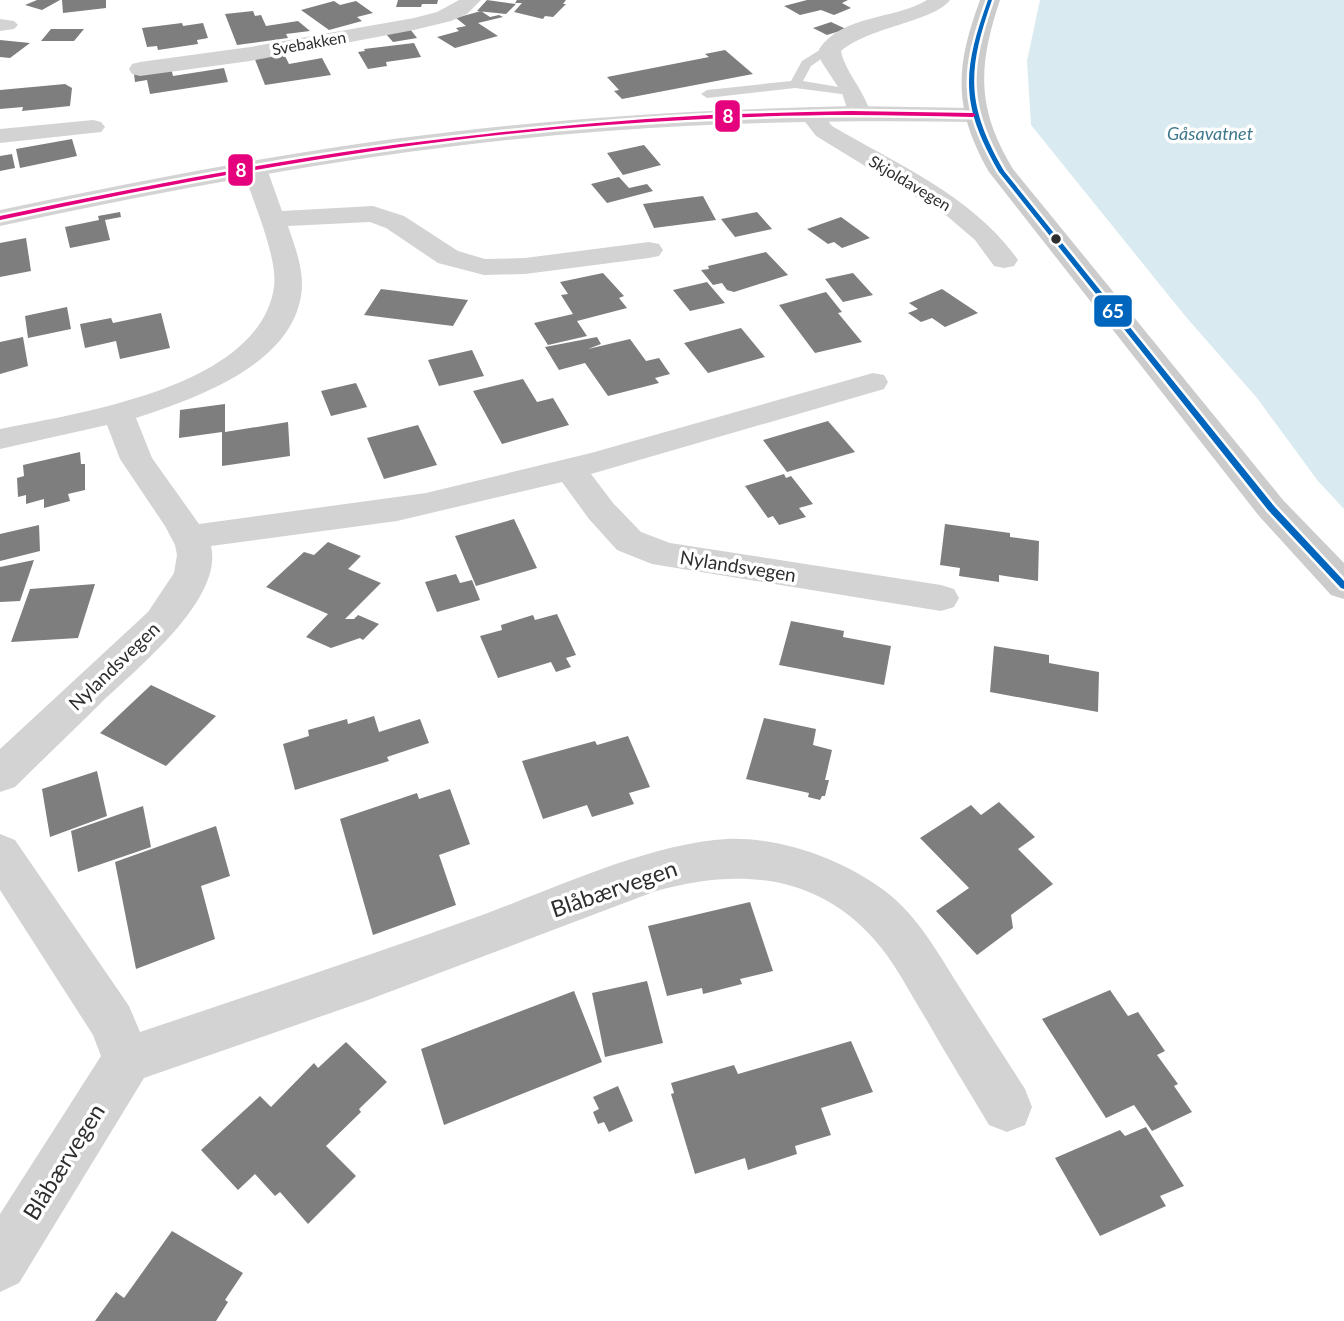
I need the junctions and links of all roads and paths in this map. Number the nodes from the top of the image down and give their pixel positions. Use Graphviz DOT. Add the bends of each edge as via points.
graph roads {
  1 [pos="471,0"];
  2 [pos="940,0"];
  3 [pos="990,0"];
  4 [pos="830,49"];
  5 [pos="140,69"];
  6 [pos="795,84"];
  7 [pos="707,94"];
  8 [pos="856,103"];
  9 [pos="811,114"];
  10 [pos="973,116"];
  11 [pos="93,127"];
  12 [pos="0,136"];
  13 [pos="255,170"];
  14 [pos="0,218"];
  15 [pos="271,219"];
  16 [pos="649,250"];
  17 [pos="1004,260"];
  18 [pos="873,382"];
  19 [pos="119,413"];
  20 [pos="0,439"];
  21 [pos="570,469"];
  22 [pos="189,538"];
  23 [pos="1344,586"];
  24 [pos="940,598"];
  25 [pos="0,775"];
  26 [pos="0,853"];
  27 [pos="127,1060"];
  28 [pos="1007,1107"];
  29 [pos="0,1264"];
  1 -- 5 [label="street, Svebakken" via="460,10 414,24"];
  2 -- 4 [label="street" via="839,40"];
  3 -- 10 [label="main road" via="971,59"];
  4 -- 6 [label="lane" via="806,64"];
  4 -- 8 [label="street"];
  6 -- 7 [label="lane"];
  6 -- 8 [label="lane"];
  8 -- 9 [label="street"];
  8 -- 10 [label="street"];
  9 -- 13 [label="street" via="530,131"];
  9 -- 17 [label="street, Skjoldavegen" via="824,131 956,210 984,234"];
  10 -- 23 [label="main road" via="1002,172 1271,508"];
  11 -- 12 [label="street"];
  13 -- 14 [label="street"];
  13 -- 15 [label="street"];
  15 -- 16 [label="street" via="373,214 395,222 448,257 484,267"];
  15 -- 19 [label="street" via="288,285 271,332 223,371 188,389"];
  18 -- 21 [label="street"];
  19 -- 20 [label="street"];
  19 -- 22 [label="street, Nylandsvegen" via="136,457"];
  21 -- 22 [label="street" via="424,505"];
  21 -- 24 [label="street, Nylandsvegen" via="629,541 665,555"];
  22 -- 25 [label="street, Nylandsvegen" via="195,555 191,574 161,622"];
  26 -- 27 [label="street" via="112,1023"];
  27 -- 28 [label="street, Blåbærvegen" via="368,978 653,872 700,860 737,858 776,862 813,874 849,892 883,917 915,958"];
  27 -- 29 [label="street, Blåbærvegen"];
}
